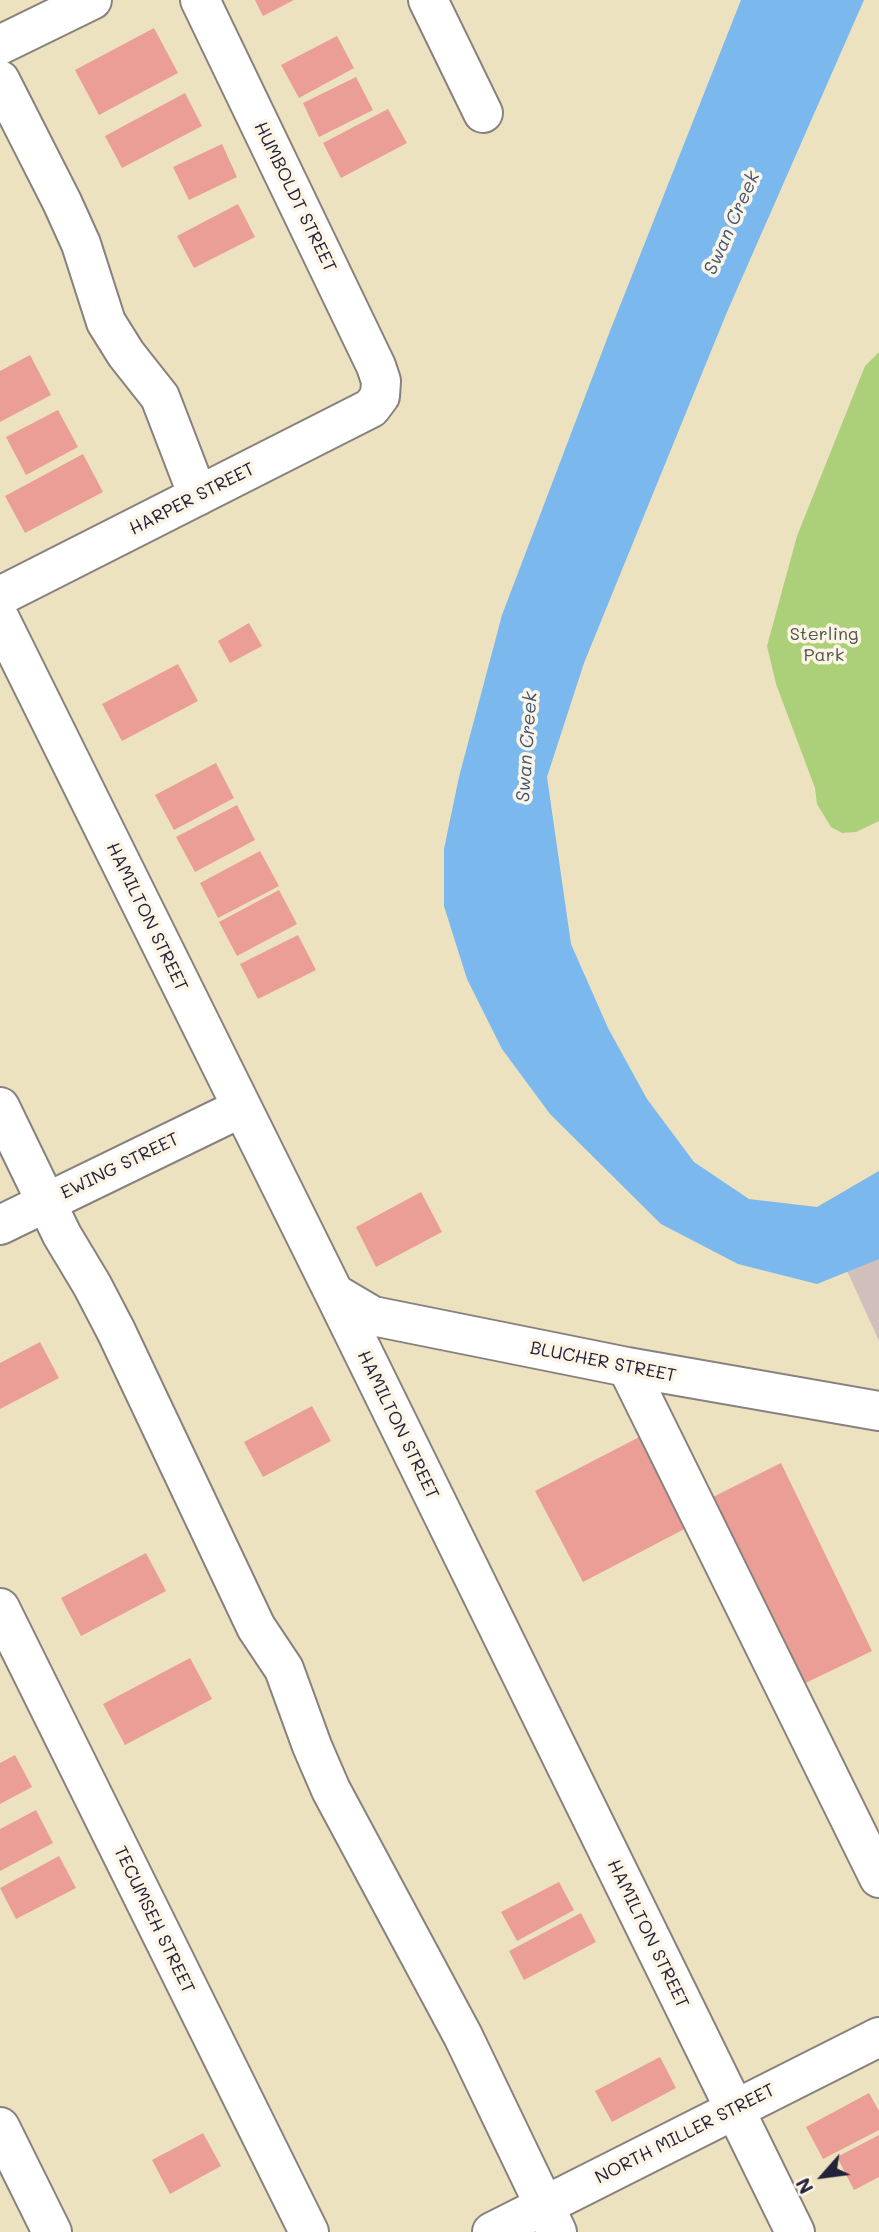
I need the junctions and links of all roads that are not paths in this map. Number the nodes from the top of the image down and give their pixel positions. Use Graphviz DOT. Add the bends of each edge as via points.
graph roads {
  1 [pos="92,0"];
  2 [pos="200,0"];
  3 [pos="428,0"];
  4 [pos="0,46"];
  5 [pos="0,80"];
  6 [pos="483,113"];
  7 [pos="380,397"];
  8 [pos="198,496"];
  9 [pos="0,596"];
  10 [pos="0,619"];
  11 [pos="0,1107"];
  12 [pos="241,1108"];
  13 [pos="46,1202"];
  14 [pos="0,1225"];
  15 [pos="334,1293"];
  16 [pos="627,1367"];
  17 [pos="879,1411"];
  18 [pos="0,1608"];
  19 [pos="879,1878"];
  20 [pos="879,2037"];
  21 [pos="734,2109"];
  22 [pos="0,2127"];
  23 [pos="551,2219"];
  24 [pos="52,2232"];
  25 [pos="309,2232"];
  26 [pos="492,2232"];
  27 [pos="794,2232"];
  1 -- 4 [label="street"];
  2 -- 7 [label="street, HUMBOLDT STREET" via="376,366"];
  3 -- 6 [label="street"];
  5 -- 8 [label="street" via="62,202 106,322 160,397"];
  7 -- 8 [label="street, HARPER STREET" via="371,408"];
  8 -- 9 [label="street, HARPER STREET"];
  10 -- 12 [label="street, HAMILTON STREET"];
  11 -- 13 [label="street"];
  12 -- 13 [label="street, EWING STREET"];
  12 -- 15 [label="street, HAMILTON STREET"];
  13 -- 14 [label="street, EWING STREET"];
  13 -- 23 [label="street" via="116,1331 256,1627 284,1669 331,1790 463,2036"];
  15 -- 16 [label="street, BLUCHER STREET" via="373,1316"];
  15 -- 21 [label="street, HAMILTON STREET"];
  16 -- 17 [label="street, BLUCHER STREET"];
  16 -- 19 [label="street"];
  18 -- 25 [label="street, TECUMSEH STREET"];
  20 -- 21 [label="street, NORTH MILLER STREET"];
  21 -- 23 [label="street, NORTH MILLER STREET"];
  21 -- 27 [label="street, HAMILTON STREET"];
  22 -- 24 [label="street"];
  23 -- 26 [label="street, NORTH MILLER STREET"];
}
